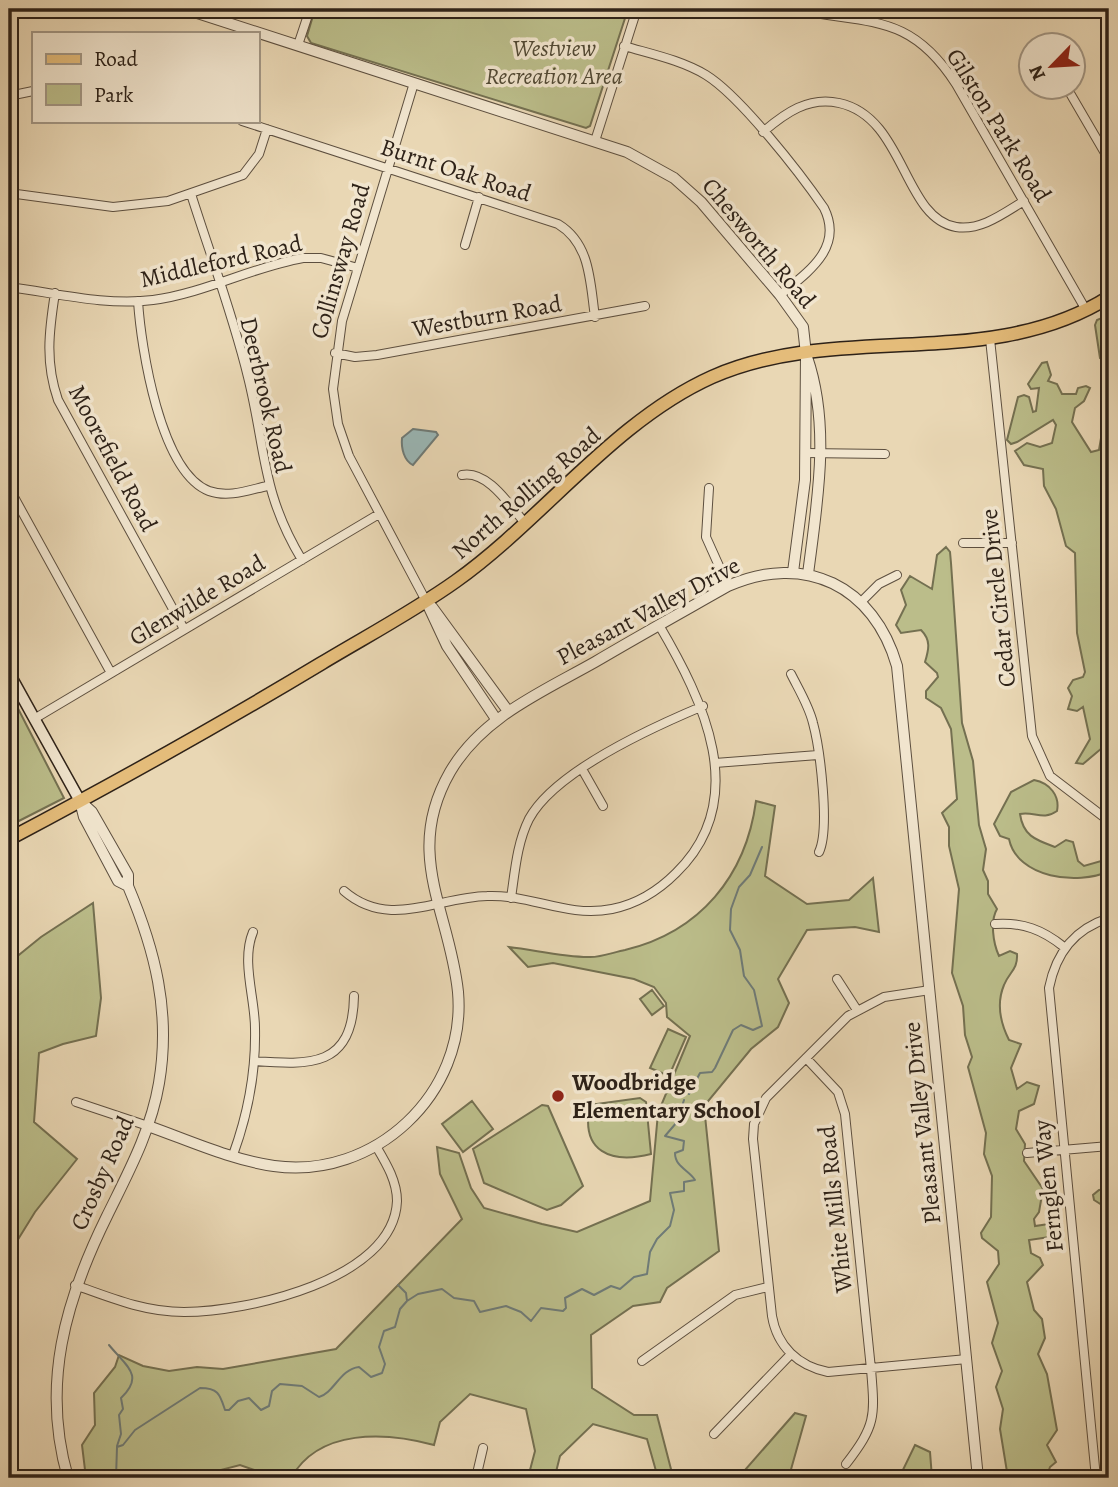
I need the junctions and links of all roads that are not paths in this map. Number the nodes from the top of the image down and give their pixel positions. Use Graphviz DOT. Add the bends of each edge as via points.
graph roads {
  1 [pos="185,9"];
  2 [pos="310,9"];
  3 [pos="637,9"];
  4 [pos="794,9"];
  5 [pos="257,32"];
  6 [pos="259,33"];
  7 [pos="298,45"];
  8 [pos="624,46"];
  9 [pos="414,83"];
  10 [pos="32,91"];
  11 [pos="9,96"];
  12 [pos="1075,102"];
  13 [pos="245,122"];
  14 [pos="267,129"];
  15 [pos="763,132"];
  16 [pos="595,141"];
  17 [pos="1109,160"];
  18 [pos="388,168"];
  19 [pos="9,193"];
  20 [pos="191,194"];
  21 [pos="478,198"];
  22 [pos="1024,201"];
  23 [pos="465,245"];
  24 [pos="358,268"];
  25 [pos="219,283"];
  26 [pos="9,287"];
  27 [pos="55,293"];
  28 [pos="780,295"];
  29 [pos="1109,297"];
  30 [pos="138,301"];
  31 [pos="645,306"];
  32 [pos="1086,310"];
  33 [pos="596,317"];
  34 [pos="990,339"];
  35 [pos="335,353"];
  36 [pos="806,354"];
  37 [pos="806,453"];
  38 [pos="820,453"];
  39 [pos="886,454"];
  40 [pos="462,475"];
  41 [pos="267,486"];
  42 [pos="9,488"];
  43 [pos="709,488"];
  44 [pos="379,514"];
  45 [pos="525,523"];
  46 [pos="963,543"];
  47 [pos="1012,543"];
  48 [pos="302,560"];
  49 [pos="793,572"];
  50 [pos="808,574"];
  51 [pos="897,575"];
  52 [pos="728,586"];
  53 [pos="426,600"];
  54 [pos="861,602"];
  55 [pos="659,625"];
  56 [pos="184,629"];
  57 [pos="9,673"];
  58 [pos="111,673"];
  59 [pos="790,674"];
  60 [pos="703,706"];
  61 [pos="508,711"];
  62 [pos="34,719"];
  63 [pos="496,719"];
  64 [pos="818,755"];
  65 [pos="715,763"];
  66 [pos="582,769"];
  67 [pos="80,801"];
  68 [pos="603,806"];
  69 [pos="1109,819"];
  70 [pos="9,839"];
  71 [pos="819,852"];
  72 [pos="344,891"];
  73 [pos="511,898"];
  74 [pos="436,905"];
  75 [pos="1109,918"];
  76 [pos="995,924"];
  77 [pos="253,932"];
  78 [pos="1065,947"];
  79 [pos="837,979"];
  80 [pos="930,990"];
  81 [pos="354,996"];
  82 [pos="857,1010"];
  83 [pos="806,1058"];
  84 [pos="254,1061"];
  85 [pos="76,1102"];
  86 [pos="148,1126"];
  87 [pos="376,1146"];
  88 [pos="1109,1146"];
  89 [pos="1063,1150"];
  90 [pos="1027,1153"];
  91 [pos="233,1155"];
  92 [pos="75,1285"];
  93 [pos="768,1287"];
  94 [pos="791,1354"];
  95 [pos="967,1359"];
  96 [pos="642,1361"];
  97 [pos="871,1369"];
  98 [pos="714,1434"];
  99 [pos="483,1448"];
  100 [pos="846,1464"];
  101 [pos="68,1478"];
  102 [pos="475,1478"];
  103 [pos="978,1478"];
  104 [pos="1096,1478"];
  1 -- 5 [label="street, Chesworth Road"];
  2 -- 7 [label="street"];
  3 -- 8 [label="street"];
  4 -- 22 [label="street, Gilston Park Road" via="877,21 923,44 956,83"];
  6 -- 7 [label="street, Chesworth Road"];
  7 -- 9 [label="street, Chesworth Road"];
  8 -- 15 [label="street" via="706,75 730,93"];
  8 -- 16 [label="street"];
  9 -- 16 [label="street, Chesworth Road"];
  9 -- 18 [label="street, Collinsway Road"];
  10 -- 11 [label="street"];
  12 -- 17 [label="street"];
  13 -- 14 [label="street, Burnt Oak Road"];
  14 -- 18 [label="street, Burnt Oak Road"];
  14 -- 20 [label="street" via="259,155 243,175"];
  15 -- 22 [label="street" via="807,104 848,105 866,114 881,130 938,220 974,227"];
  15 -- 28 [label="street" via="819,200 830,225 829,243 820,259"];
  16 -- 28 [label="street, Chesworth Road" via="641,159 687,188"];
  18 -- 21 [label="street, Burnt Oak Road"];
  18 -- 24 [label="street, Collinsway Road"];
  19 -- 20 [label="street" via="113,207"];
  20 -- 25 [label="street, Deerbrook Road"];
  21 -- 23 [label="street"];
  21 -- 33 [label="street, Burnt Oak Road" via="548,220 573,235 584,252"];
  22 -- 32 [label="street, Gilston Park Road"];
  24 -- 25 [label="street, Middleford Road" via="303,258"];
  24 -- 35 [label="street, Collinsway Road"];
  25 -- 30 [label="street, Middleford Road" via="168,298"];
  25 -- 41 [label="street, Deerbrook Road" via="248,378"];
  26 -- 27 [label="street, Middleford Road"];
  27 -- 30 [label="street, Middleford Road"];
  27 -- 56 [label="street, Moorefield Road" via="47,348 58,400"];
  28 -- 36 [label="street, Chesworth Road" via="803,327"];
  29 -- 32 [label="main road, North Rolling Road"];
  30 -- 41 [label="street" via="149,381 182,464 208,490 237,493"];
  31 -- 33 [label="street, Westburn Road"];
  32 -- 34 [label="main road, North Rolling Road" via="1046,327"];
  33 -- 35 [label="street, Westburn Road" via="377,355"];
  34 -- 36 [label="main road, North Rolling Road"];
  34 -- 47 [label="street, Cedar Circle Drive"];
  35 -- 44 [label="street, Collinsway Road" via="333,389 340,432"];
  36 -- 37 [label="street, Chesworth Road"];
  36 -- 38 [label="street, Chesworth Road" via="817,398"];
  36 -- 45 [label="main road, North Rolling Road" via="738,367 668,401"];
  37 -- 38 [label="street"];
  37 -- 49 [label="street, Chesworth Road"];
  38 -- 39 [label="street"];
  38 -- 50 [label="street, Chesworth Road"];
  40 -- 45 [label="street" via="485,481"];
  41 -- 48 [label="street, Deerbrook Road"];
  42 -- 58 [label="street"];
  43 -- 52 [label="street" via="706,537"];
  44 -- 48 [label="street, Glenwilde Road"];
  44 -- 53 [label="street, Collinsway Road"];
  45 -- 53 [label="main road, North Rolling Road"];
  46 -- 47 [label="street"];
  47 -- 69 [label="street, Cedar Circle Drive" via="1029,722 1036,750 1056,782"];
  48 -- 56 [label="street, Glenwilde Road"];
  49 -- 50 [label="street, Pleasant Valley Drive"];
  49 -- 52 [label="street, Pleasant Valley Drive" via="753,576"];
  50 -- 54 [label="street, Pleasant Valley Drive"];
  51 -- 54 [label="street" via="879,584"];
  52 -- 55 [label="street, Pleasant Valley Drive"];
  53 -- 61 [label="street, Collinsway Road"];
  53 -- 63 [label="street, Collinsway Road" via="447,646"];
  53 -- 67 [label="main road, North Rolling Road" via="212,729"];
  54 -- 80 [label="street, Pleasant Valley Drive" via="886,635 897,666"];
  55 -- 60 [label="street"];
  55 -- 61 [label="street, Pleasant Valley Drive"];
  56 -- 58 [label="street, Glenwilde Road"];
  57 -- 62 [label="main road, Crosby Road"];
  58 -- 62 [label="street, Glenwilde Road"];
  59 -- 64 [label="street" via="813,723"];
  60 -- 65 [label="street"];
  60 -- 66 [label="street" via="657,726"];
  61 -- 63 [label="street, Pleasant Valley Drive"];
  62 -- 67 [label="main road, Crosby Road"];
  63 -- 74 [label="street, Pleasant Valley Drive" via="458,760 435,809 429,847"];
  64 -- 65 [label="street"];
  64 -- 71 [label="street" via="825,824"];
  65 -- 73 [label="street" via="712,807 704,835 689,859 658,889 615,909 584,912"];
  66 -- 68 [label="street"];
  66 -- 73 [label="street" via="545,796 529,820"];
  67 -- 70 [label="main road, North Rolling Road"];
  67 -- 86 [label="street, Crosby Road" via="92,812 128,875 154,953 163,1003 161,1070"];
  72 -- 74 [label="street" via="366,904 397,912"];
  73 -- 74 [label="street" via="475,897"];
  74 -- 87 [label="street, Pleasant Valley Drive" via="458,995 451,1054 426,1104"];
  75 -- 78 [label="street, Fernglen Way" via="1085,929"];
  76 -- 78 [label="street" via="1034,928"];
  77 -- 84 [label="street" via="248,950"];
  78 -- 89 [label="street, Fernglen Way" via="1049,988"];
  79 -- 82 [label="street"];
  80 -- 82 [label="street" via="896,994"];
  80 -- 95 [label="street, Pleasant Valley Drive"];
  81 -- 84 [label="street" via="348,1030 325,1057 299,1064"];
  82 -- 83 [label="street"];
  83 -- 93 [label="street" via="766,1098 754,1124"];
  83 -- 97 [label="street, White Mills Road" via="843,1102"];
  84 -- 91 [label="street" via="250,1098"];
  85 -- 86 [label="street"];
  86 -- 91 [label="street, Pleasant Valley Drive"];
  86 -- 92 [label="street, Crosby Road"];
  87 -- 91 [label="street, Pleasant Valley Drive" via="347,1159 313,1166 275,1166"];
  87 -- 92 [label="street" via="396,1192 392,1225 367,1255 319,1284 279,1297 186,1312 140,1308"];
  88 -- 89 [label="street"];
  89 -- 90 [label="street"];
  89 -- 104 [label="street, Fernglen Way"];
  92 -- 101 [label="street, Crosby Road" via="61,1337 55,1388"];
  93 -- 94 [label="street" via="774,1325"];
  93 -- 96 [label="street" via="727,1300"];
  94 -- 97 [label="street" via="807,1366 828,1372"];
  94 -- 98 [label="street"];
  95 -- 97 [label="street"];
  95 -- 103 [label="street, Pleasant Valley Drive"];
  97 -- 100 [label="street, White Mills Road" via="872,1423"];
  99 -- 102 [label="street"];
}
